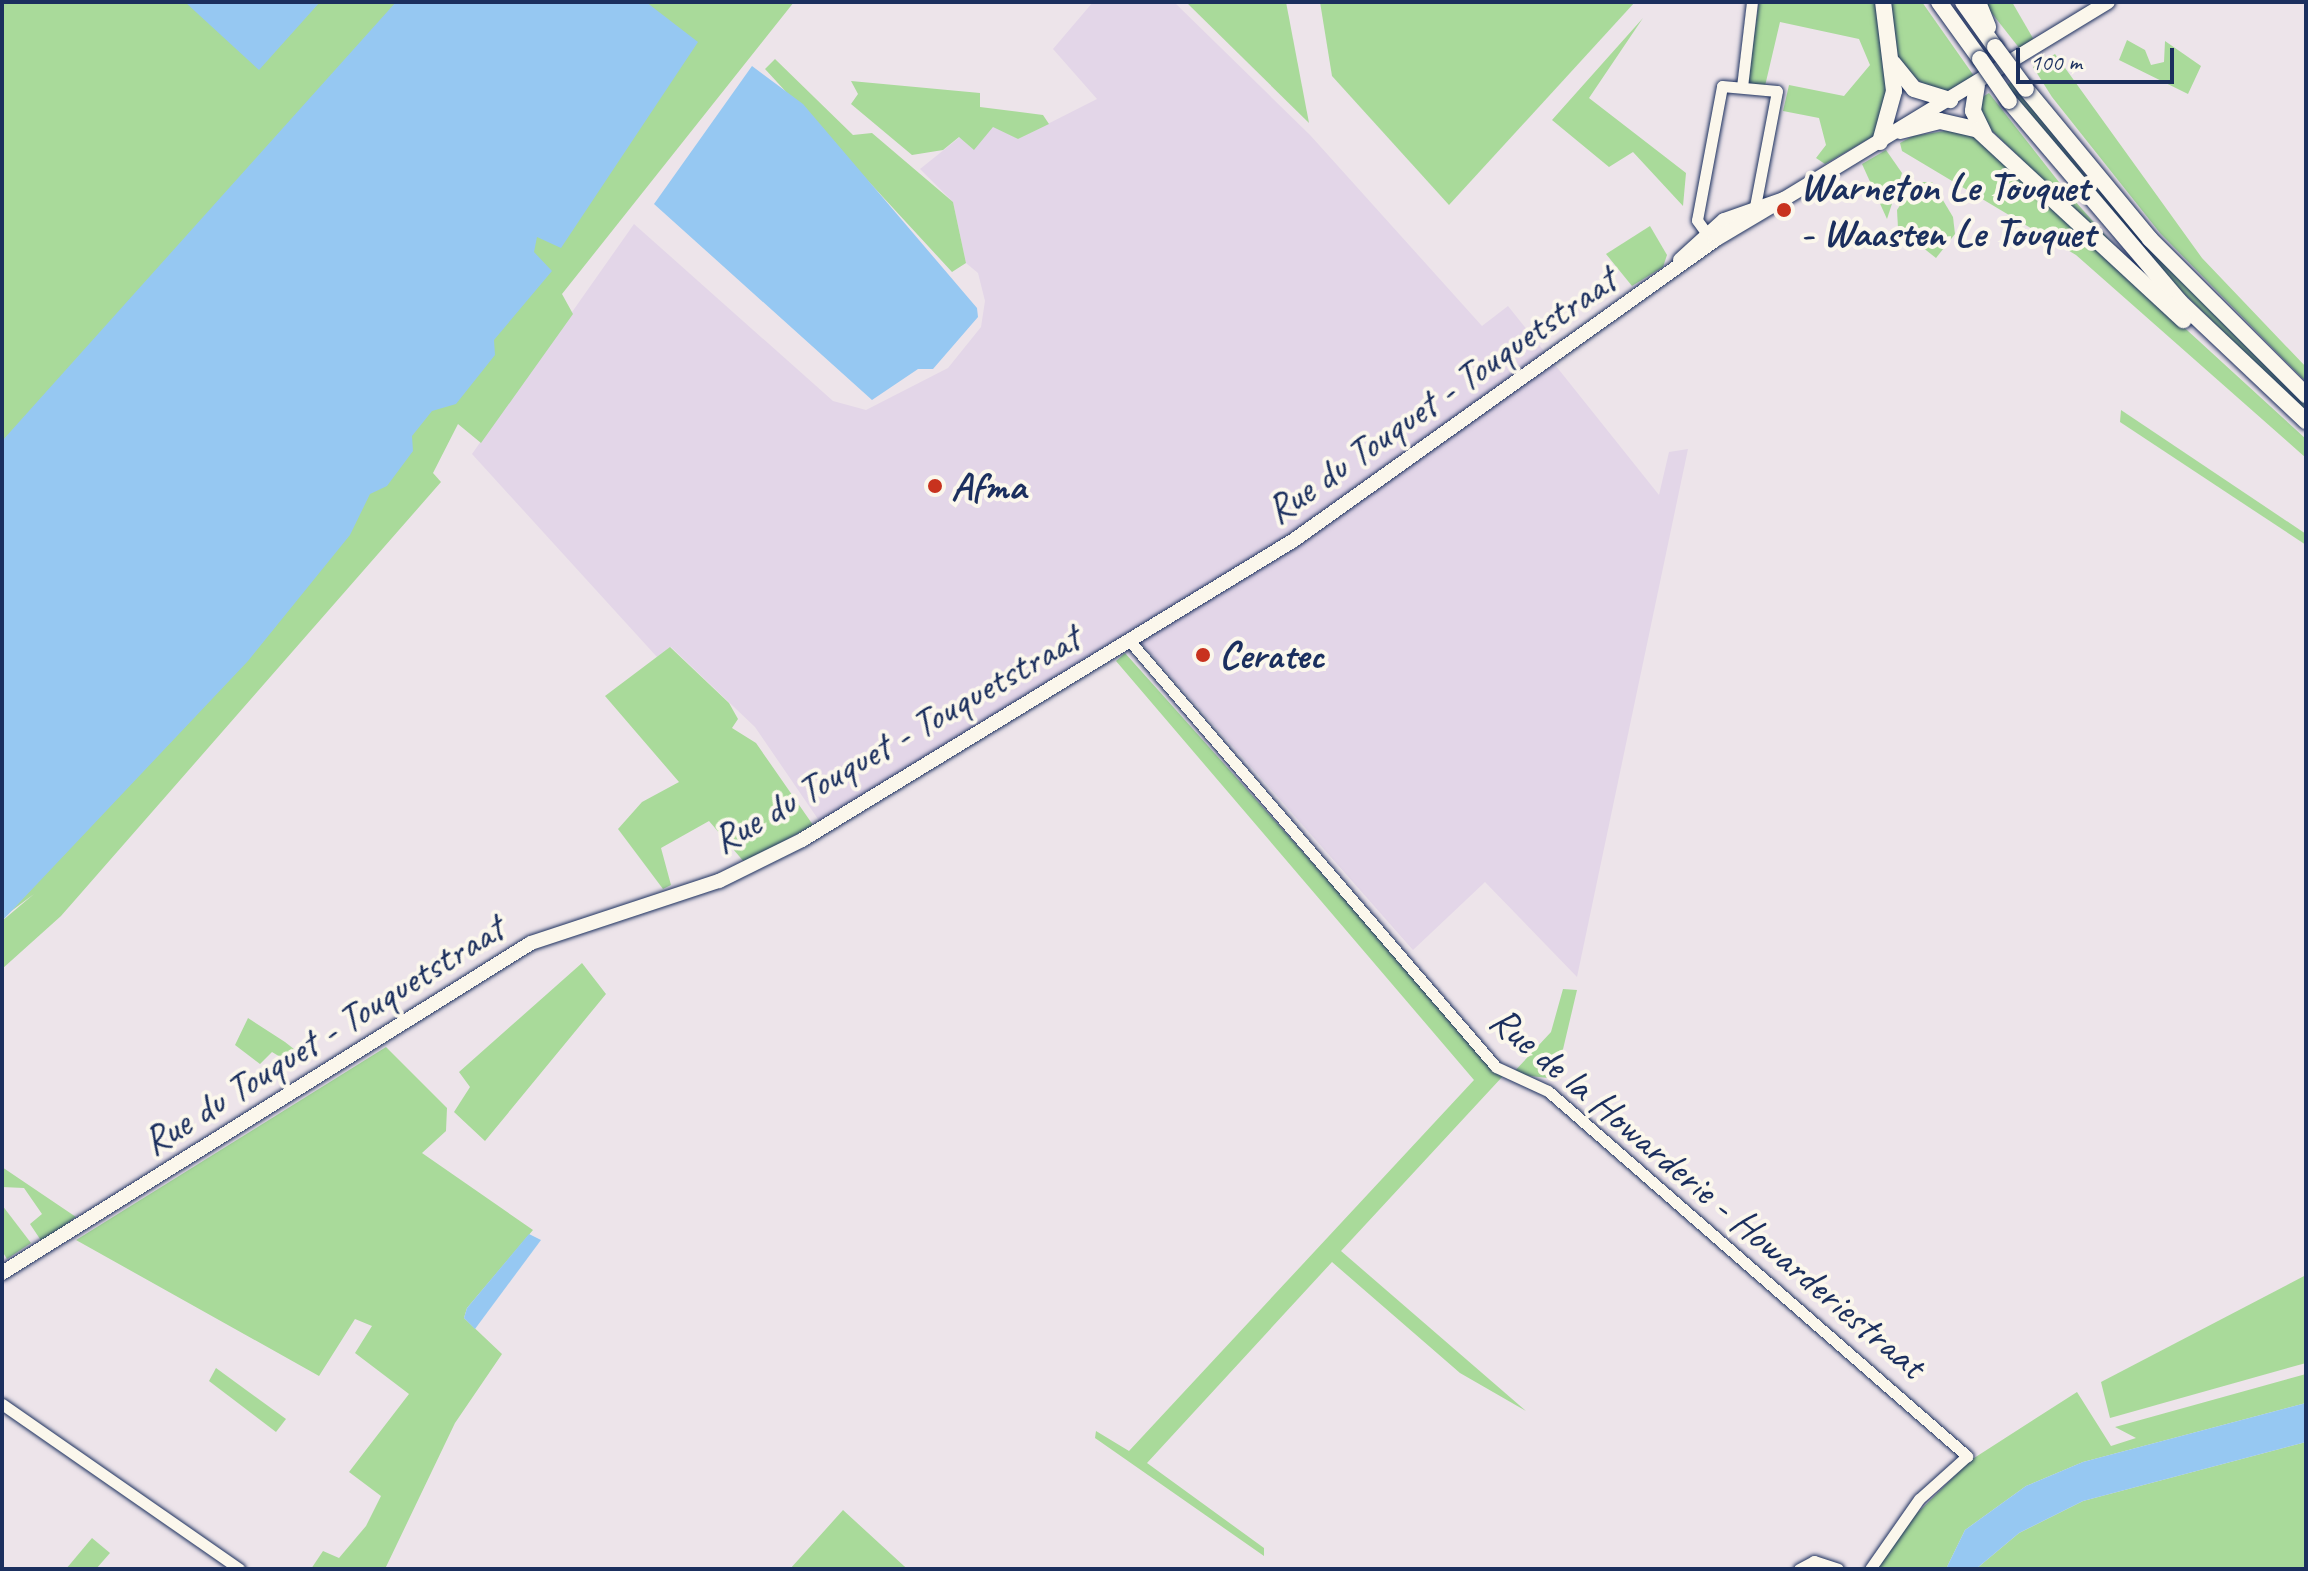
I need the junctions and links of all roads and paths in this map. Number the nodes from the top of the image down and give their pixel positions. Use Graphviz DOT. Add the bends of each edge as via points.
graph roads {
  1 [pos="1752,2"];
  2 [pos="1883,2"];
  3 [pos="1939,2"];
  4 [pos="1963,2"];
  5 [pos="1978,2"];
  6 [pos="2108,2"];
  7 [pos="1995,47"];
  8 [pos="1892,61"];
  9 [pos="1977,85"];
  10 [pos="1742,87"];
  11 [pos="1950,100"];
  12 [pos="1900,131"];
  13 [pos="1984,134"];
  14 [pos="1880,142"];
  15 [pos="1781,202"];
  16 [pos="1755,206"];
  17 [pos="1709,238"];
  18 [pos="2227,348"];
  19 [pos="2306,395"];
  20 [pos="2306,421"];
  21 [pos="1128,639"];
  22 [pos="2,1273"];
  23 [pos="2,1404"];
  24 [pos="239,1569"];
  25 [pos="1799,1569"];
  26 [pos="1838,1569"];
  27 [pos="1870,1569"];
  1 -- 10 [label="street"];
  2 -- 8 [label="highway"];
  3 -- 18 [label="highway, bridge" via="2009,101 2117,232"];
  4 -- 7 [label="highway"];
  5 -- 7 [label="highway"];
  6 -- 9 [label="main road, Rue du Touquet - Touquetstraat"];
  7 -- 19 [label="highway, bridge" via="2159,249"];
  8 -- 11 [label="highway" via="1914,89"];
  8 -- 14 [label="highway" via="1892,109"];
  9 -- 11 [label="main road, Rue du Touquet - Touquetstraat"];
  9 -- 13 [label="highway" via="1973,111"];
  10 -- 16 [label="street" via="1777,91"];
  10 -- 17 [label="street" via="1722,86 1697,220"];
  11 -- 12 [label="main road, Rue du Touquet - Touquetstraat"];
  12 -- 13 [label="highway" via="1940,121"];
  12 -- 14 [label="main road, Rue du Touquet - Touquetstraat"];
  13 -- 18 [label="highway" via="2204,339"];
  14 -- 15 [label="main road, Rue du Touquet - Touquetstraat"];
  15 -- 16 [label="main road, Rue du Touquet - Touquetstraat"];
  15 -- 17 [label="main road, Rue du Touquet - Touquetstraat"];
  16 -- 17 [label="main road, Rue du Touquet - Touquetstraat"];
  17 -- 21 [label="main road, Rue du Touquet - Touquetstraat" via="1668,275 1326,519"];
  18 -- 20 [label="highway"];
  21 -- 22 [label="main road, Rue du Touquet - Touquetstraat" via="772,857 531,943"];
  21 -- 27 [label="street, Rue de la Howarderie - Howarderiestraat" via="1496,1067 1548,1091 1967,1456 1919,1499"];
  23 -- 24 [label="street"];
  25 -- 26 [label="street" via="1814,1561"];
}
